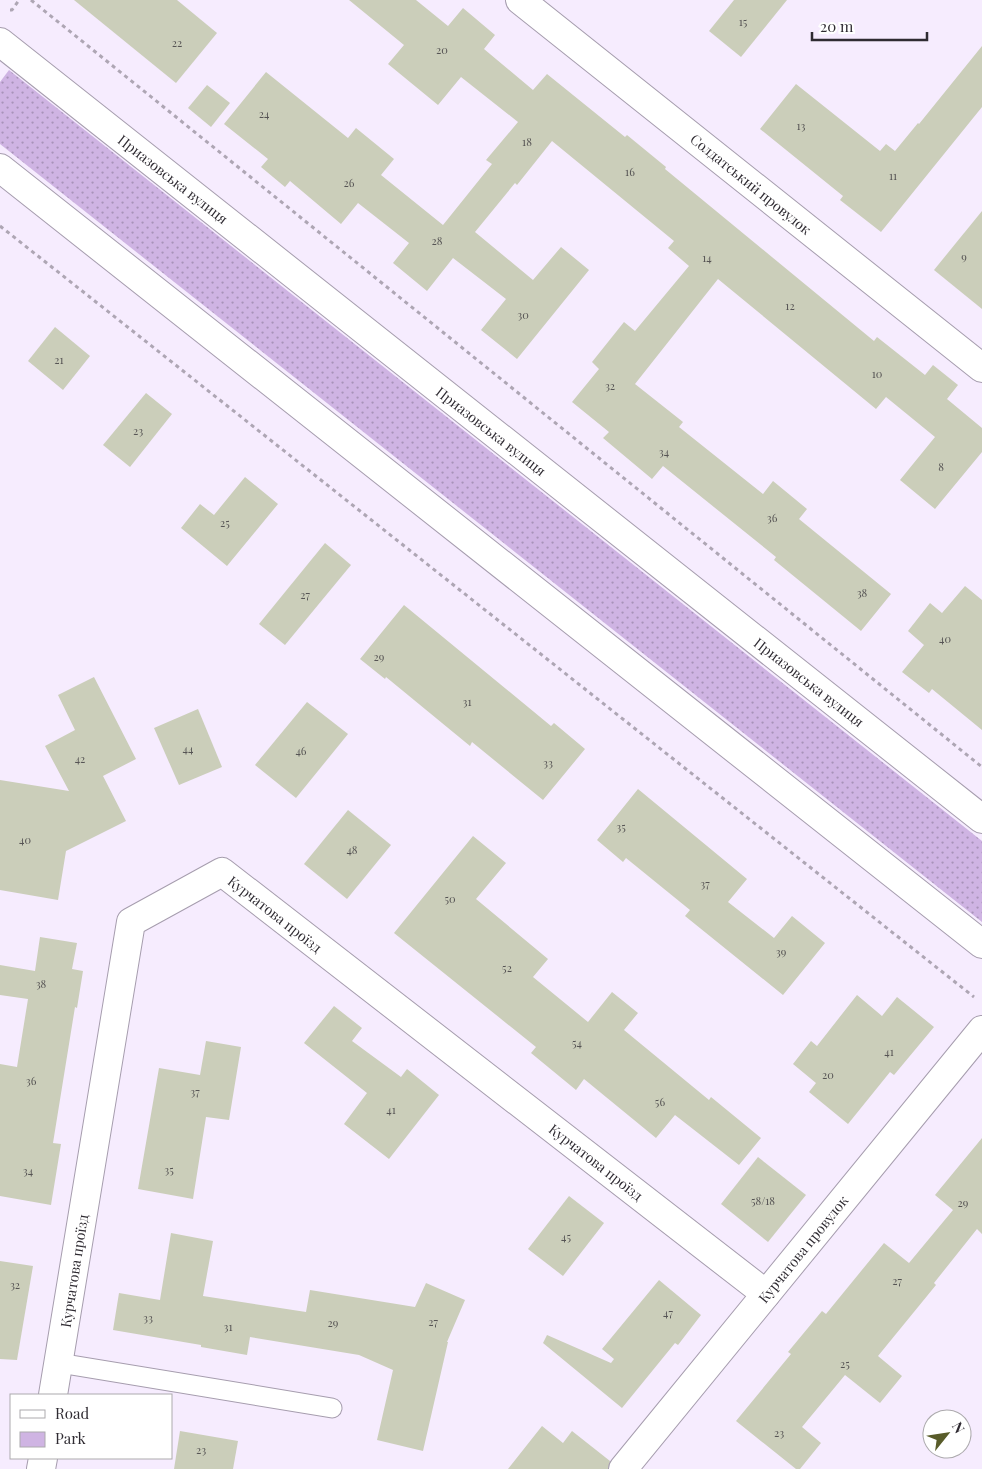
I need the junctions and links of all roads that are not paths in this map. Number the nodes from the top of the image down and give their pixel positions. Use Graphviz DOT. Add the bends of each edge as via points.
graph roads {
  1 [pos="520,0"];
  2 [pos="0,42"];
  3 [pos="0,168"];
  4 [pos="982,368"];
  5 [pos="982,819"];
  6 [pos="982,944"];
  7 [pos="982,1030"];
  8 [pos="766,1294"];
  9 [pos="59,1363"];
  10 [pos="54,1394"];
  11 [pos="332,1408"];
  12 [pos="623,1469"];
  1 -- 4 [label="street, Солдатський провулок"];
  2 -- 5 [label="street, Приазовська вулиця"];
  3 -- 6 [label="street"];
  7 -- 8 [label="street, Курчатова провулок"];
  8 -- 9 [label="street, Курчатова проїзд" via="222,872 131,922"];
  8 -- 12 [label="street, Курчатова провулок"];
  9 -- 10 [label="street, Курчатова проїзд"];
  9 -- 11 [label="lane"];
}
